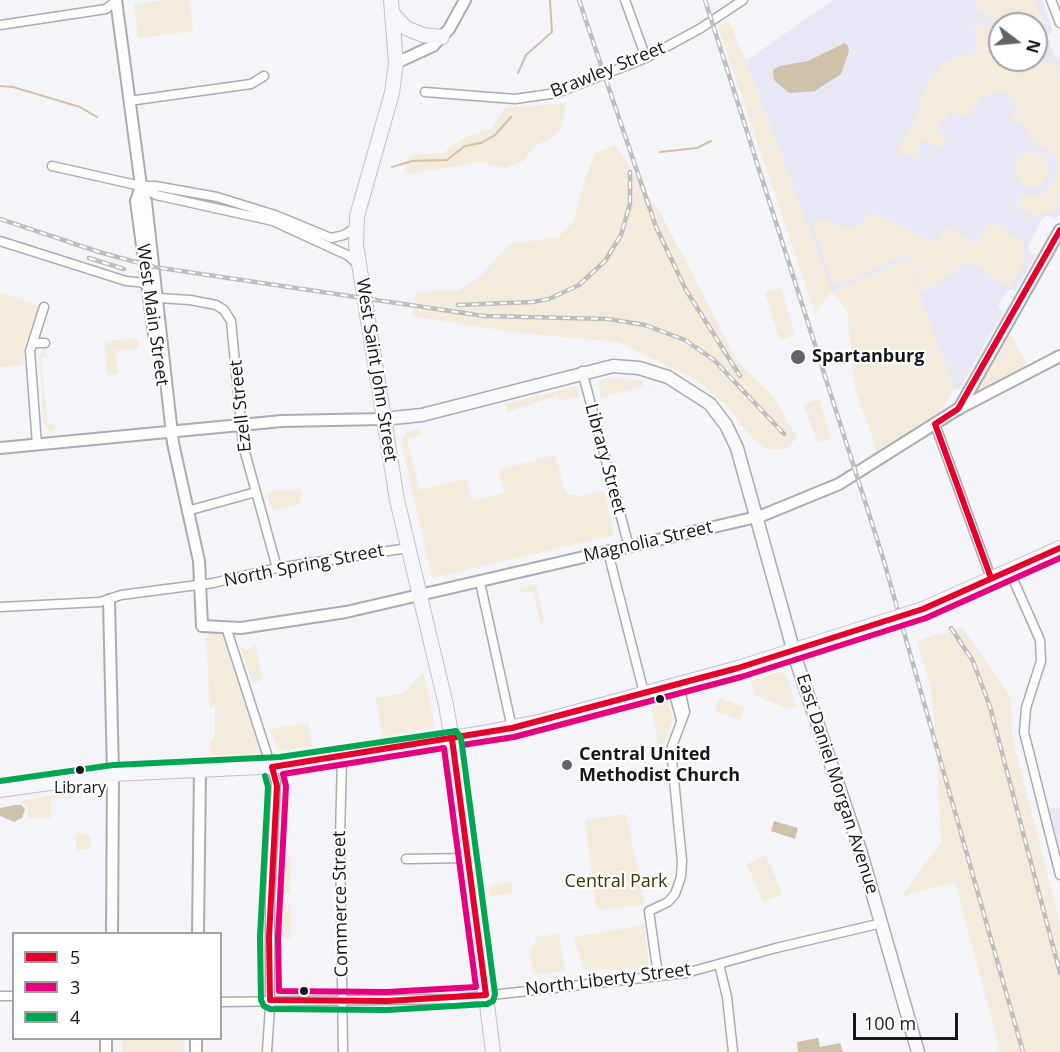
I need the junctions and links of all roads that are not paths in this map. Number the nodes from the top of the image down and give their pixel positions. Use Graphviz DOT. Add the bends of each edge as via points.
graph roads {
  1 [pos="116,0"];
  2 [pos="465,0"];
  3 [pos="625,0"];
  4 [pos="743,0"];
  5 [pos="1051,0"];
  6 [pos="391,7"];
  7 [pos="1060,23"];
  8 [pos="0,25"];
  9 [pos="442,37"];
  10 [pos="646,58"];
  11 [pos="396,63"];
  12 [pos="264,76"];
  13 [pos="425,92"];
  14 [pos="129,101"];
  15 [pos="52,166"];
  16 [pos="141,186"];
  17 [pos="356,227"];
  18 [pos="1060,230"];
  19 [pos="0,241"];
  20 [pos="358,265"];
  21 [pos="147,283"];
  22 [pos="158,298"];
  23 [pos="44,308"];
  24 [pos="33,343"];
  25 [pos="45,343"];
  26 [pos="1060,356"];
  27 [pos="582,371"];
  28 [pos="958,410"];
  29 [pos="383,419"];
  30 [pos="935,424"];
  31 [pos="241,425"];
  32 [pos="172,435"];
  33 [pos="37,445"];
  34 [pos="0,448"];
  35 [pos="256,492"];
  36 [pos="187,511"];
  37 [pos="756,517"];
  38 [pos="629,547"];
  39 [pos="408,548"];
  40 [pos="1060,548"];
  41 [pos="608,552"];
  42 [pos="277,568"];
  43 [pos="1009,570"];
  44 [pos="991,578"];
  45 [pos="480,582"];
  46 [pos="201,585"];
  47 [pos="420,596"];
  48 [pos="109,600"];
  49 [pos="2,607"];
  50 [pos="202,626"];
  51 [pos="226,627"];
  52 [pos="794,652"];
  53 [pos="676,685"];
  54 [pos="644,693"];
  55 [pos="512,728"];
  56 [pos="452,739"];
  57 [pos="342,757"];
  58 [pos="272,767"];
  59 [pos="200,770"];
  60 [pos="113,774"];
  61 [pos="0,790"];
  62 [pos="470,858"];
  63 [pos="406,859"];
  64 [pos="1060,875"];
  65 [pos="882,923"];
  66 [pos="112,932"];
  67 [pos="198,932"];
  68 [pos="719,964"];
  69 [pos="658,975"];
  70 [pos="486,995"];
  71 [pos="270,1000"];
  72 [pos="222,1002"];
  73 [pos="343,1002"];
  74 [pos="267,1052"];
  75 [pos="343,1052"];
  76 [pos="493,1052"];
  77 [pos="734,1052"];
  78 [pos="918,1052"];
  1 -- 8 [label="street" via="106,9"];
  1 -- 14 [label="street, West Main Street"];
  2 -- 9 [label="street"];
  3 -- 10 [label="street"];
  4 -- 10 [label="street, Brawley Street"];
  5 -- 7 [label="street"];
  6 -- 9 [label="main road" via="406,28"];
  6 -- 11 [label="main road, West Saint John Street"];
  9 -- 11 [label="street" via="425,52"];
  10 -- 13 [label="street, Brawley Street" via="568,90 533,98"];
  11 -- 17 [label="main road, West Saint John Street" via="385,126"];
  12 -- 14 [label="street" via="251,84"];
  14 -- 16 [label="street, West Main Street"];
  15 -- 16 [label="street"];
  16 -- 17 [label="street" via="217,197 331,238"];
  16 -- 20 [label="street" via="156,195 273,221 346,255"];
  16 -- 21 [label="street, West Main Street" via="136,201"];
  16 -- 22 [label="street, West Main Street"];
  17 -- 20 [label="main road, West Saint John Street"];
  18 -- 28 [label="street"];
  19 -- 21 [label="street" via="126,281"];
  20 -- 29 [label="main road, West Saint John Street"];
  21 -- 32 [label="street, West Main Street"];
  22 -- 31 [label="street, Ezell Street" via="216,305 228,315 233,327"];
  22 -- 32 [label="street, West Main Street"];
  23 -- 24 [label="street"];
  24 -- 25 [label="street"];
  24 -- 33 [label="street" via="30,365"];
  26 -- 28 [label="street, Magnolia Street"];
  27 -- 29 [label="main road, East Daniel Morgan Avenue" via="422,415"];
  27 -- 37 [label="main road, East Daniel Morgan Avenue" via="613,366 639,368 668,377 710,404 732,437"];
  27 -- 38 [label="street, Library Street"];
  28 -- 30 [label="street, Magnolia Street"];
  29 -- 31 [label="street"];
  29 -- 39 [label="main road, West Saint John Street"];
  30 -- 37 [label="street, Magnolia Street" via="839,484"];
  30 -- 44 [label="street"];
  31 -- 32 [label="street"];
  31 -- 35 [label="street, Ezell Street"];
  32 -- 33 [label="street"];
  32 -- 36 [label="street, West Main Street"];
  33 -- 34 [label="street"];
  35 -- 36 [label="street"];
  35 -- 42 [label="street, Ezell Street"];
  36 -- 46 [label="street, West Main Street"];
  37 -- 38 [label="street, Magnolia Street"];
  37 -- 52 [label="main road, East Daniel Morgan Avenue"];
  38 -- 41 [label="street, Magnolia Street"];
  39 -- 42 [label="street, North Spring Street"];
  39 -- 47 [label="main road, West Saint John Street"];
  40 -- 43 [label="main road"];
  41 -- 45 [label="street, Magnolia Street"];
  41 -- 54 [label="street"];
  42 -- 46 [label="street, North Spring Street"];
  43 -- 44 [label="main road"];
  43 -- 64 [label="street" via="1040,640 1041,661 1026,708 1024,732"];
  44 -- 52 [label="main road, bridge" via="923,609"];
  45 -- 47 [label="street, Magnolia Street"];
  45 -- 55 [label="street"];
  46 -- 48 [label="street, North Spring Street" via="121,595"];
  46 -- 50 [label="street, West Main Street"];
  47 -- 51 [label="street, Magnolia Street" via="304,619"];
  47 -- 56 [label="main road, West Saint John Street"];
  48 -- 49 [label="street, North Spring Street"];
  48 -- 60 [label="street"];
  50 -- 51 [label="street, Magnolia Street"];
  51 -- 58 [label="street"];
  52 -- 53 [label="main road"];
  52 -- 65 [label="main road, East Daniel Morgan Avenue"];
  53 -- 54 [label="main road"];
  53 -- 69 [label="street" via="683,716 671,749 682,861 681,877 668,902 649,911"];
  54 -- 55 [label="main road"];
  55 -- 56 [label="main road"];
  56 -- 57 [label="main road"];
  56 -- 62 [label="main road, West Saint John Street"];
  57 -- 58 [label="main road"];
  57 -- 73 [label="street, Commerce Street"];
  58 -- 59 [label="main road"];
  58 -- 71 [label="street" via="277,786 268,937"];
  59 -- 60 [label="main road"];
  59 -- 67 [label="street"];
  60 -- 61 [label="main road"];
  60 -- 66 [label="street"];
  62 -- 63 [label="street"];
  62 -- 70 [label="main road, West Saint John Street"];
  65 -- 68 [label="street, North Liberty Street"];
  65 -- 78 [label="main road, East Daniel Morgan Avenue"];
  68 -- 69 [label="street, North Liberty Street" via="686,973"];
  68 -- 77 [label="street"];
  69 -- 70 [label="street, North Liberty Street"];
  70 -- 73 [label="street, North Liberty Street"];
  70 -- 76 [label="main road, West Saint John Street"];
  71 -- 72 [label="street, North Liberty Street"];
  71 -- 73 [label="street, North Liberty Street"];
  71 -- 74 [label="street"];
  73 -- 75 [label="street, Commerce Street"];
}
